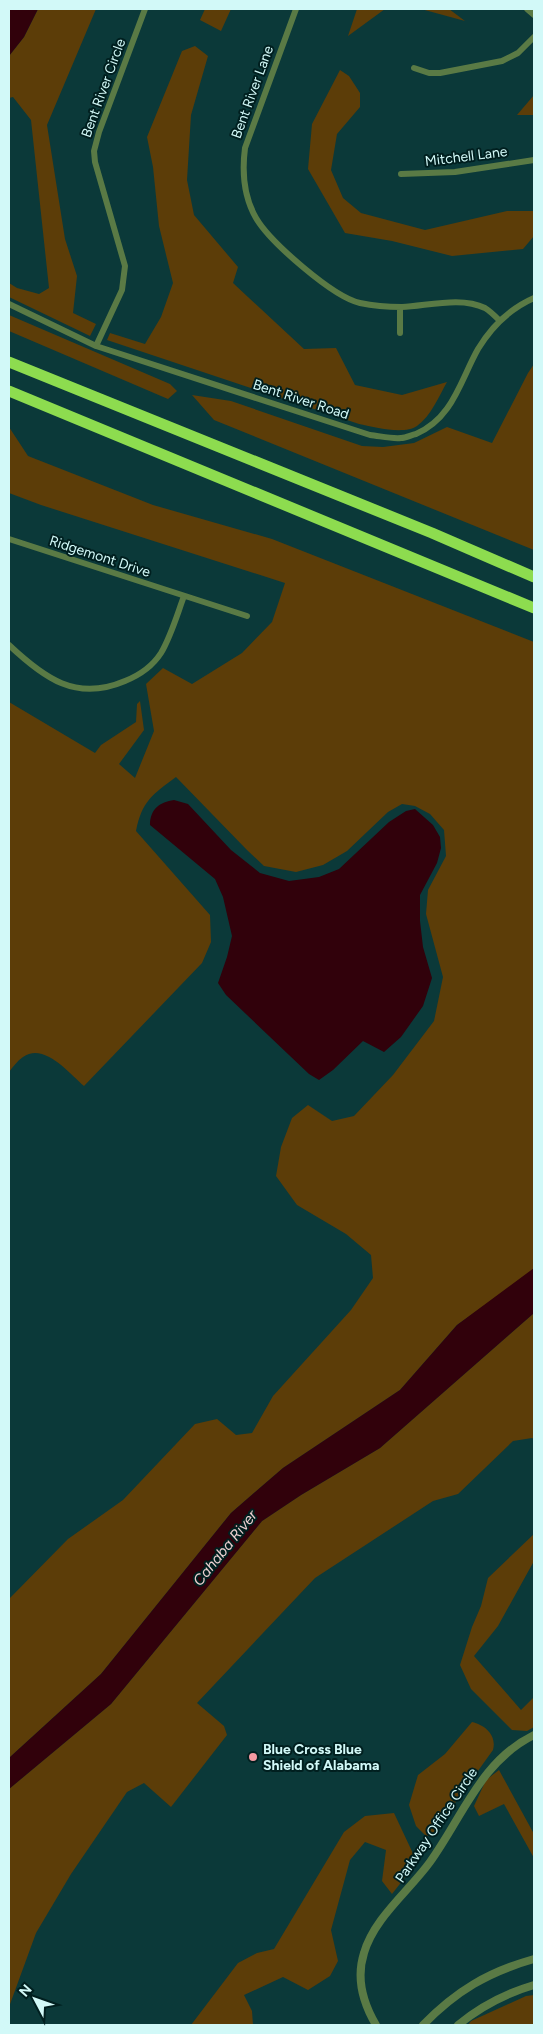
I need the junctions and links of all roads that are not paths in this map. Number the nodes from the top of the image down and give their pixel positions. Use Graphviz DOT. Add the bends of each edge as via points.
graph roads {
  1 [pos="145,9"];
  2 [pos="296,9"];
  3 [pos="528,9"];
  4 [pos="534,15"];
  5 [pos="534,37"];
  6 [pos="414,68"];
  7 [pos="534,160"];
  8 [pos="402,174"];
  9 [pos="534,298"];
  10 [pos="9,304"];
  11 [pos="400,307"];
  12 [pos="499,320"];
  13 [pos="400,333"];
  14 [pos="96,346"];
  15 [pos="9,362"];
  16 [pos="9,391"];
  17 [pos="9,539"];
  18 [pos="534,577"];
  19 [pos="184,596"];
  20 [pos="534,608"];
  21 [pos="247,616"];
  22 [pos="9,645"];
  23 [pos="534,1735"];
  24 [pos="534,1959"];
  25 [pos="534,1984"];
  26 [pos="376,2025"];
  27 [pos="423,2025"];
  28 [pos="458,2025"];
  1 -- 14 [label="street, Bent River Circle" via="98,132 94,151 125,266 122,290"];
  2 -- 11 [label="street, Bent River Lane" via="245,148 244,176 252,209 273,239 335,292 359,303"];
  3 -- 4 [label="street"];
  5 -- 6 [label="street" via="518,52 493,63 433,73"];
  7 -- 8 [label="street, Mitchell Lane" via="456,172"];
  9 -- 12 [label="street, Bent River Road"];
  10 -- 14 [label="street, Bent River Road"];
  11 -- 12 [label="street, Bent River Lane" via="470,304 486,309"];
  11 -- 13 [label="street"];
  12 -- 14 [label="street, Bent River Road" via="479,347 446,412 431,426 402,438 370,435"];
  15 -- 18 [label="highway"];
  16 -- 20 [label="highway"];
  17 -- 19 [label="street, Ridgemont Drive"];
  19 -- 21 [label="street, Ridgemont Drive"];
  19 -- 22 [label="street" via="160,654 142,674 114,686 82,690 58,683"];
  23 -- 26 [label="street, Parkway Office Circle" via="511,1750 485,1774 430,1861 370,1936 363,1953 360,1975 365,2001"];
  24 -- 27 [label="street" via="503,1968 477,1981 453,1997"];
  25 -- 28 [label="street" via="489,2004"];
}
